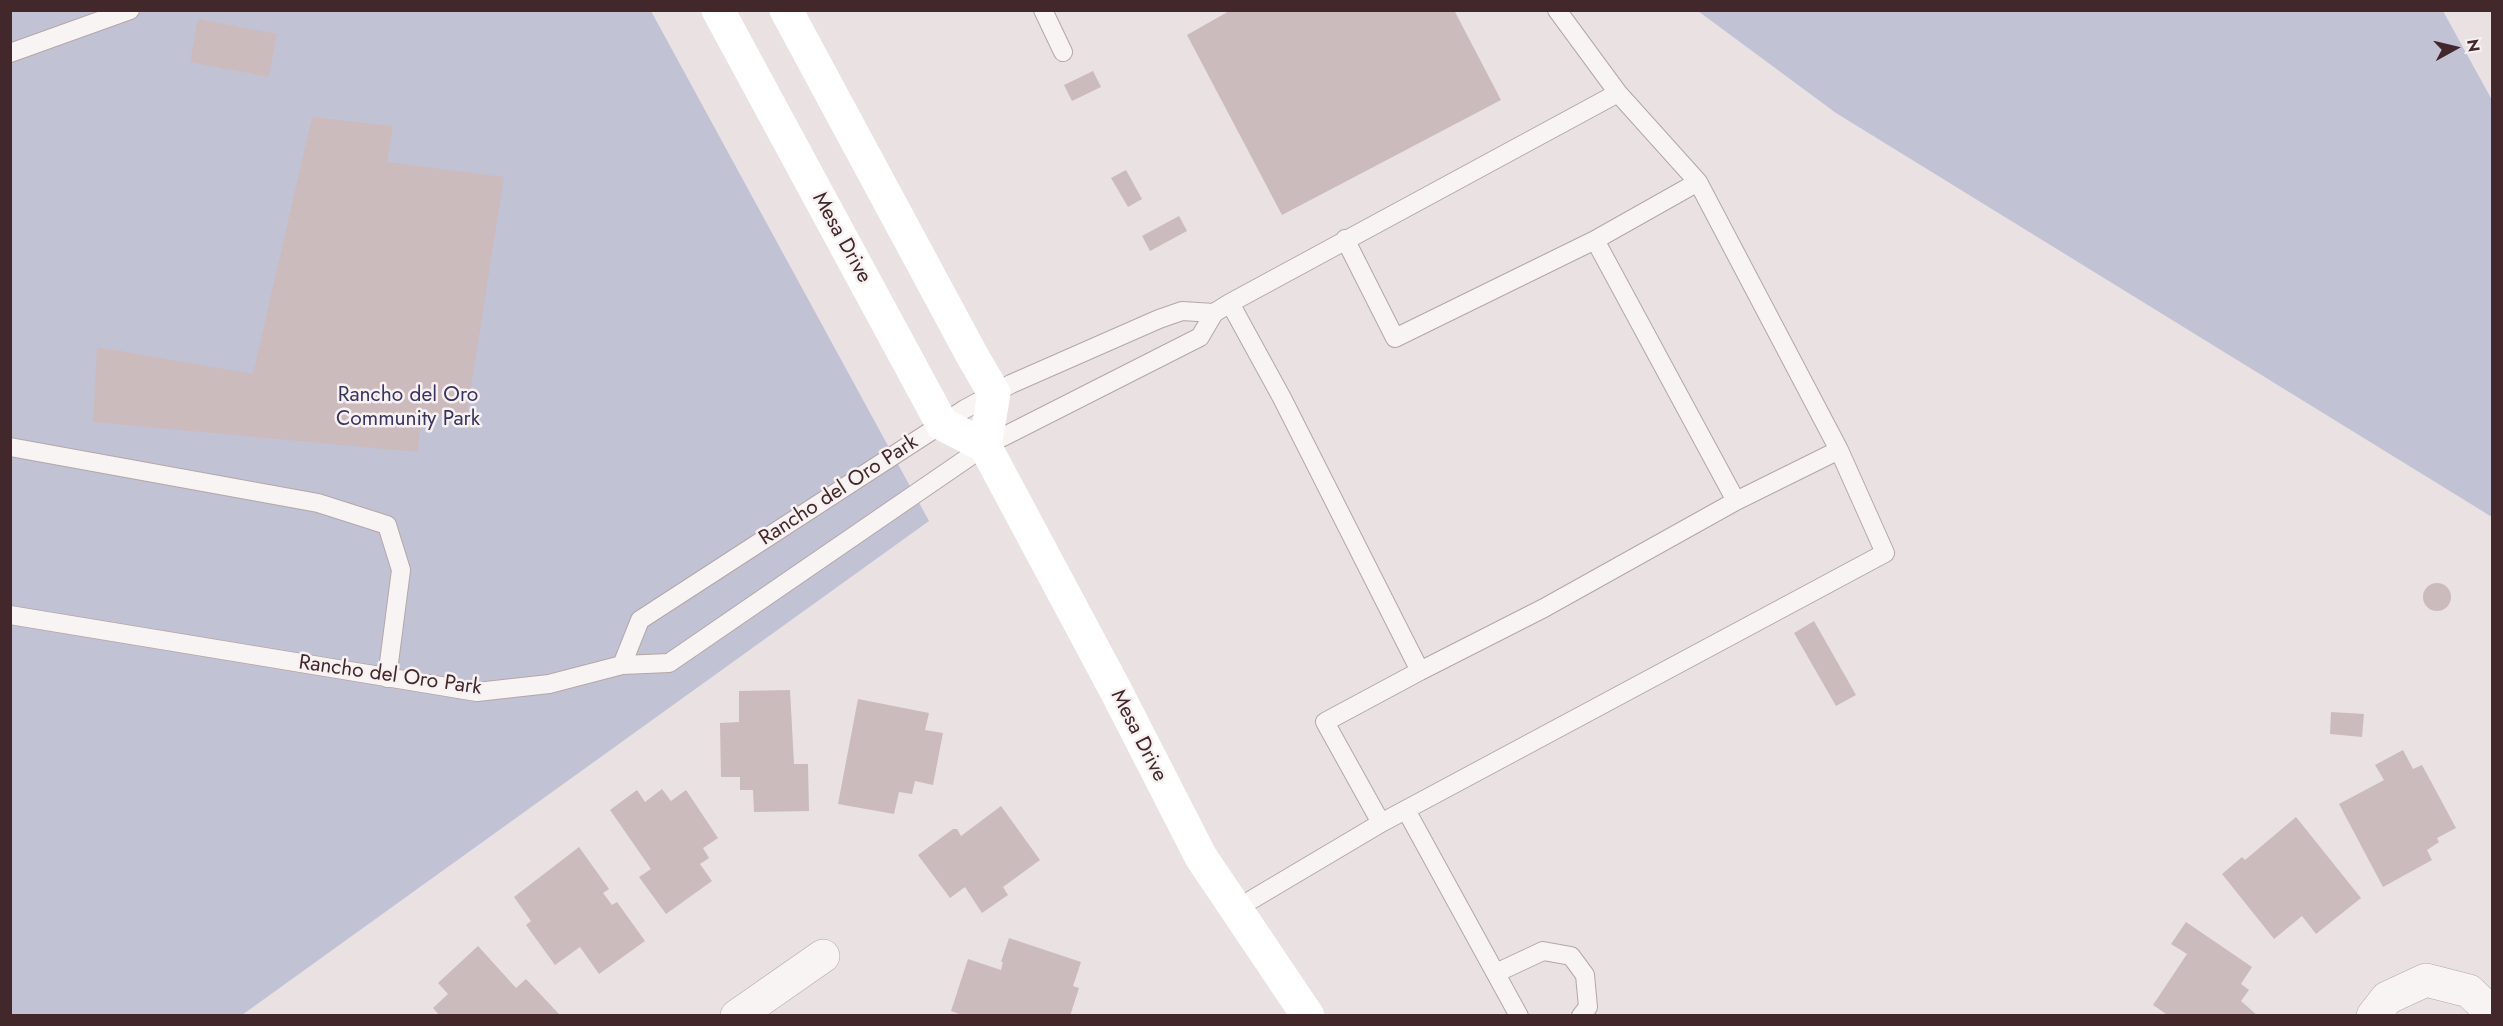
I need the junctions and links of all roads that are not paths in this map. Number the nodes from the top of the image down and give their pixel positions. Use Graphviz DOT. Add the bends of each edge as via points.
graph roads {
  1 [pos="130,10"];
  2 [pos="718,10"];
  3 [pos="786,10"];
  4 [pos="1043,10"];
  5 [pos="1557,10"];
  6 [pos="1063,52"];
  7 [pos="10,53"];
  8 [pos="1618,93"];
  9 [pos="1698,182"];
  10 [pos="1345,239"];
  11 [pos="1595,240"];
  12 [pos="1230,303"];
  13 [pos="1214,313"];
  14 [pos="994,393"];
  15 [pos="954,417"];
  16 [pos="985,446"];
  17 [pos="10,447"];
  18 [pos="1839,450"];
  19 [pos="1736,501"];
  20 [pos="10,615"];
  21 [pos="622,665"];
  22 [pos="1420,671"];
  23 [pos="387,678"];
  24 [pos="1406,810"];
  25 [pos="1381,823"];
  26 [pos="1236,909"];
  27 [pos="823,956"];
  28 [pos="1496,974"];
  29 [pos="2493,1013"];
  30 [pos="737,1016"];
  31 [pos="1308,1016"];
  32 [pos="1519,1016"];
  33 [pos="1581,1016"];
  34 [pos="2373,1016"];
  1 -- 7 [label="lane"];
  2 -- 15 [label="main road, Mesa Drive"];
  3 -- 14 [label="main road"];
  4 -- 6 [label="lane"];
  5 -- 8 [label="lane"];
  8 -- 9 [label="lane"];
  8 -- 10 [label="lane"];
  9 -- 11 [label="lane"];
  9 -- 18 [label="lane"];
  10 -- 11 [label="lane" via="1395,338"];
  10 -- 12 [label="lane"];
  11 -- 19 [label="lane"];
  12 -- 13 [label="lane"];
  12 -- 22 [label="lane"];
  13 -- 14 [label="lane, Rancho del Oro Park" via="1182,311 1159,319"];
  13 -- 16 [label="lane" via="1200,337"];
  14 -- 15 [label="lane, Rancho del Oro Park"];
  14 -- 16 [label="main road"];
  15 -- 16 [label="main road"];
  15 -- 21 [label="lane, Rancho del Oro Park" via="640,620"];
  16 -- 21 [label="lane" via="669,663"];
  16 -- 26 [label="main road, Mesa Drive" via="1200,857"];
  17 -- 23 [label="lane" via="318,503 387,525 401,570"];
  18 -- 19 [label="lane"];
  18 -- 24 [label="lane" via="1886,554"];
  19 -- 22 [label="lane" via="1544,608"];
  20 -- 23 [label="lane, Rancho del Oro Park"];
  21 -- 23 [label="lane, Rancho del Oro Park" via="549,684 477,692"];
  22 -- 25 [label="lane" via="1325,722"];
  24 -- 25 [label="lane"];
  24 -- 28 [label="lane"];
  25 -- 26 [label="lane"];
  26 -- 31 [label="main road, Mesa Drive"];
  27 -- 30 [label="street"];
  28 -- 32 [label="lane"];
  28 -- 33 [label="lane" via="1543,951 1571,956 1585,975 1588,1007"];
  29 -- 34 [label="street" via="2469,991 2426,980 2387,998"];
}
